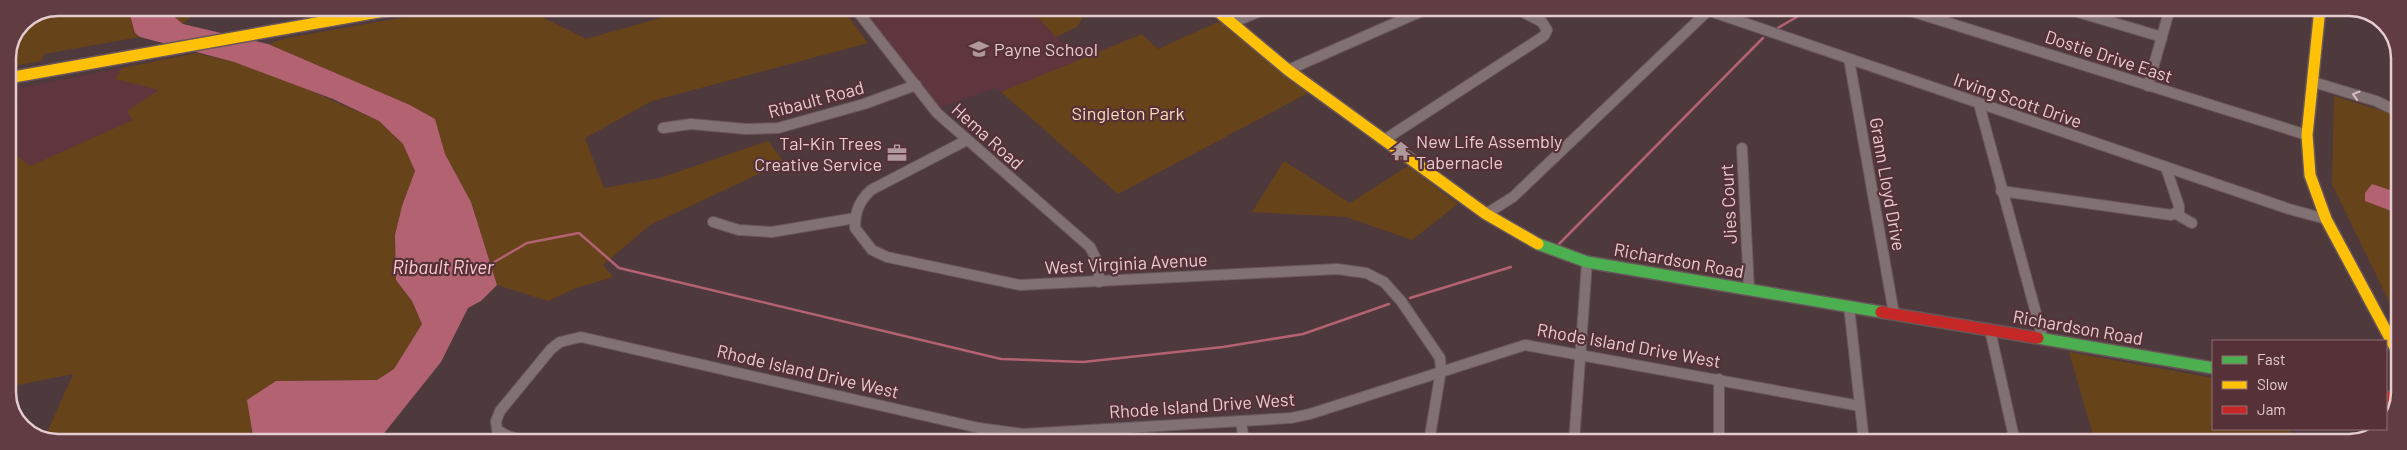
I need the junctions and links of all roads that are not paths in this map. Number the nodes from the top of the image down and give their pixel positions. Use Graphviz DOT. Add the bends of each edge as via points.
graph roads {
  1 [pos="305,16"];
  2 [pos="355,16"];
  3 [pos="862,16"];
  4 [pos="1224,17"];
  5 [pos="1248,17"];
  6 [pos="1409,17"];
  7 [pos="1532,17"];
  8 [pos="1699,17"];
  9 [pos="1729,17"];
  10 [pos="1930,17"];
  11 [pos="2094,17"];
  12 [pos="2168,17"];
  13 [pos="2319,17"];
  14 [pos="1232,23"];
  15 [pos="2162,37"];
  16 [pos="1849,59"];
  17 [pos="16,68"];
  18 [pos="1288,70"];
  19 [pos="16,77"];
  20 [pos="2313,82"];
  21 [pos="916,85"];
  22 [pos="2148,86"];
  23 [pos="1979,104"];
  24 [pos="2391,108"];
  25 [pos="663,128"];
  26 [pos="2306,135"];
  27 [pos="968,140"];
  28 [pos="1384,140"];
  29 [pos="1742,148"];
  30 [pos="2166,168"];
  31 [pos="2001,191"];
  32 [pos="1486,214"];
  33 [pos="2176,214"];
  34 [pos="854,218"];
  35 [pos="2326,218"];
  36 [pos="713,222"];
  37 [pos="2192,223"];
  38 [pos="1587,262"];
  39 [pos="1099,282"];
  40 [pos="1749,289"];
  41 [pos="1849,306"];
  42 [pos="1894,314"];
  43 [pos="1990,330"];
  44 [pos="2390,338"];
  45 [pos="2043,339"];
  46 [pos="1582,354"];
  47 [pos="2212,368"];
  48 [pos="1441,370"];
  49 [pos="1719,379"];
  50 [pos="1860,406"];
  51 [pos="1241,420"];
  52 [pos="503,433"];
  53 [pos="1019,433"];
  54 [pos="1112,433"];
  55 [pos="1243,434"];
  56 [pos="1430,434"];
  57 [pos="1575,434"];
  58 [pos="1719,434"];
  59 [pos="1863,434"];
  60 [pos="2013,434"];
  1 -- 17 [label="main road"];
  2 -- 19 [label="main road"];
  3 -- 21 [label="street, Hema Road"];
  4 -- 14 [label="main road, Richardson Road"];
  5 -- 14 [label="street"];
  6 -- 18 [label="street"];
  7 -- 28 [label="street" via="1542,22 1547,30 1544,36"];
  8 -- 32 [label="street" via="1513,196"];
  9 -- 16 [label="street, Irving Scott Drive"];
  10 -- 22 [label="street, Dostie Drive East"];
  11 -- 15 [label="street"];
  12 -- 15 [label="street"];
  13 -- 20 [label="main road"];
  14 -- 18 [label="main road, Richardson Road"];
  15 -- 22 [label="street"];
  16 -- 23 [label="street, Irving Scott Drive"];
  16 -- 42 [label="street, Grann Lloyd Drive"];
  18 -- 28 [label="main road, Richardson Road"];
  24 -- 20 [label="street, one-way"];
  20 -- 26 [label="main road"];
  21 -- 25 [label="street, Ribault Road" via="864,104 778,128 746,130 691,124"];
  21 -- 27 [label="street, Hema Road" via="937,112"];
  22 -- 26 [label="street, Dostie Drive East"];
  23 -- 30 [label="street, Irving Scott Drive"];
  23 -- 31 [label="street"];
  26 -- 35 [label="main road" via="2310,175"];
  27 -- 34 [label="street" via="871,190 857,207"];
  27 -- 39 [label="street, Hema Road" via="1090,247 1098,263"];
  28 -- 32 [label="main road, Richardson Road"];
  29 -- 40 [label="street, Jies Court"];
  30 -- 33 [label="street" via="2179,206"];
  30 -- 35 [label="street, Irving Scott Drive" via="2289,210"];
  31 -- 33 [label="street" via="2164,216"];
  31 -- 45 [label="street"];
  32 -- 38 [label="main road, Richardson Road" via="1539,246"];
  33 -- 37 [label="street"];
  34 -- 36 [label="street" via="772,232 739,230"];
  34 -- 39 [label="street, West Virginia Avenue" via="855,228 872,250 899,261 1020,285"];
  35 -- 44 [label="main road"];
  38 -- 40 [label="main road, Richardson Road"];
  38 -- 46 [label="street"];
  39 -- 48 [label="street, West Virginia Avenue" via="1337,269 1364,272 1384,282 1394,293 1440,358"];
  40 -- 41 [label="main road, Richardson Road"];
  41 -- 42 [label="main road, Richardson Road"];
  41 -- 50 [label="street"];
  42 -- 43 [label="main road, Richardson Road"];
  43 -- 45 [label="main road, Richardson Road"];
  43 -- 60 [label="street"];
  45 -- 47 [label="main road, Richardson Road"];
  46 -- 48 [label="street, Rhode Island Drive West" via="1525,344"];
  46 -- 49 [label="street, Rhode Island Drive West"];
  46 -- 57 [label="street"];
  48 -- 51 [label="street, Rhode Island Drive West" via="1310,414"];
  48 -- 56 [label="street"];
  49 -- 50 [label="street, Rhode Island Drive West"];
  49 -- 58 [label="street"];
  50 -- 59 [label="street"];
  51 -- 54 [label="street, Rhode Island Drive West"];
  51 -- 55 [label="street"];
  52 -- 53 [label="street, Rhode Island Drive West" via="497,430 495,423 501,408 550,348 571,338 588,338 979,428"];
}
